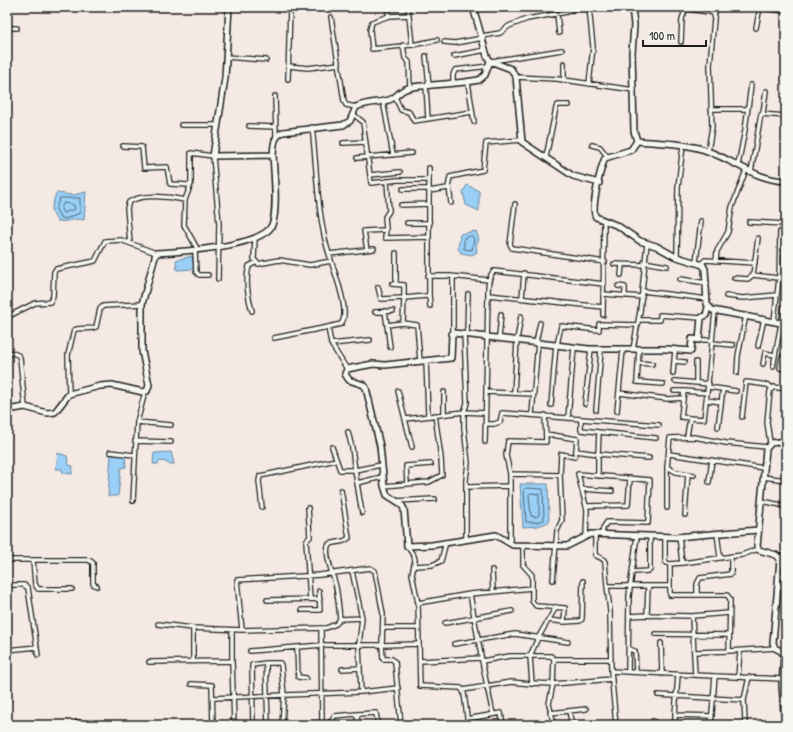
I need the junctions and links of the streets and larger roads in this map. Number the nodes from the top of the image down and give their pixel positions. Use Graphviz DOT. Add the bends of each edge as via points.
graph roads {
  1 [pos="229,7"];
  2 [pos="290,7"];
  3 [pos="387,7"];
  4 [pos="408,7"];
  5 [pos="473,7"];
  6 [pos="578,7"];
  7 [pos="589,7"];
  8 [pos="632,7"];
  9 [pos="715,7"];
  10 [pos="760,7"];
  11 [pos="685,8"];
  12 [pos="567,9"];
  13 [pos="786,11"];
  14 [pos="715,13"];
  15 [pos="557,14"];
  16 [pos="409,15"];
  17 [pos="389,16"];
  18 [pos="331,17"];
  19 [pos="7,28"];
  20 [pos="17,28"];
  21 [pos="756,28"];
  22 [pos="559,33"];
  23 [pos="482,37"];
  24 [pos="437,40"];
  25 [pos="444,42"];
  26 [pos="681,42"];
  27 [pos="403,45"];
  28 [pos="412,45"];
  29 [pos="486,50"];
  30 [pos="562,50"];
  31 [pos="426,56"];
  32 [pos="454,56"];
  33 [pos="226,57"];
  34 [pos="266,60"];
  35 [pos="490,63"];
  36 [pos="564,63"];
  37 [pos="339,64"];
  38 [pos="288,66"];
  39 [pos="516,77"];
  40 [pos="288,79"];
  41 [pos="564,80"];
  42 [pos="468,82"];
  43 [pos="453,83"];
  44 [pos="589,84"];
  45 [pos="428,86"];
  46 [pos="751,86"];
  47 [pos="410,88"];
  48 [pos="634,90"];
  49 [pos="766,91"];
  50 [pos="275,96"];
  51 [pos="395,97"];
  52 [pos="383,100"];
  53 [pos="569,105"];
  54 [pos="356,106"];
  55 [pos="711,109"];
  56 [pos="747,109"];
  57 [pos="472,112"];
  58 [pos="763,113"];
  59 [pos="353,114"];
  60 [pos="786,116"];
  61 [pos="428,119"];
  62 [pos="474,122"];
  63 [pos="181,125"];
  64 [pos="218,125"];
  65 [pos="249,126"];
  66 [pos="275,127"];
  67 [pos="312,127"];
  68 [pos="276,136"];
  69 [pos="522,140"];
  70 [pos="636,141"];
  71 [pos="366,142"];
  72 [pos="343,143"];
  73 [pos="592,144"];
  74 [pos="123,146"];
  75 [pos="683,146"];
  76 [pos="708,151"];
  77 [pos="412,153"];
  78 [pos="274,155"];
  79 [pos="393,155"];
  80 [pos="213,156"];
  81 [pos="546,156"];
  82 [pos="608,156"];
  83 [pos="368,157"];
  84 [pos="357,158"];
  85 [pos="738,166"];
  86 [pos="429,168"];
  87 [pos="749,171"];
  88 [pos="400,172"];
  89 [pos="370,175"];
  90 [pos="429,180"];
  91 [pos="387,181"];
  92 [pos="786,181"];
  93 [pos="599,183"];
  94 [pos="190,185"];
  95 [pos="449,187"];
  96 [pos="403,189"];
  97 [pos="429,190"];
  98 [pos="185,200"];
  99 [pos="429,204"];
  100 [pos="450,204"];
  101 [pos="515,204"];
  102 [pos="401,205"];
  103 [pos="604,220"];
  104 [pos="701,221"];
  105 [pos="749,222"];
  106 [pos="407,223"];
  107 [pos="430,223"];
  108 [pos="786,224"];
  109 [pos="386,230"];
  110 [pos="780,232"];
  111 [pos="429,237"];
  112 [pos="255,238"];
  113 [pos="758,238"];
  114 [pos="130,243"];
  115 [pos="647,243"];
  116 [pos="220,246"];
  117 [pos="374,249"];
  118 [pos="367,250"];
  119 [pos="197,251"];
  120 [pos="156,253"];
  121 [pos="396,253"];
  122 [pos="329,254"];
  123 [pos="677,257"];
  124 [pos="716,260"];
  125 [pos="331,261"];
  126 [pos="605,262"];
  127 [pos="255,263"];
  128 [pos="698,263"];
  129 [pos="755,263"];
  130 [pos="614,264"];
  131 [pos="644,264"];
  132 [pos="622,265"];
  133 [pos="667,266"];
  134 [pos="524,273"];
  135 [pos="753,274"];
  136 [pos="208,275"];
  137 [pos="621,275"];
  138 [pos="428,276"];
  139 [pos="453,277"];
  140 [pos="734,278"];
  141 [pos="779,278"];
  142 [pos="680,279"];
  143 [pos="786,279"];
  144 [pos="218,280"];
  145 [pos="489,280"];
  146 [pos="706,283"];
  147 [pos="604,284"];
  148 [pos="618,286"];
  149 [pos="378,287"];
  150 [pos="643,291"];
  151 [pos="429,294"];
  152 [pos="468,294"];
  153 [pos="604,294"];
  154 [pos="488,295"];
  155 [pos="777,295"];
  156 [pos="625,296"];
  157 [pos="726,296"];
  158 [pos="642,297"];
  159 [pos="404,298"];
  160 [pos="522,298"];
  161 [pos="707,299"];
  162 [pos="142,304"];
  163 [pos="430,306"];
  164 [pos="708,307"];
  165 [pos="603,308"];
  166 [pos="786,308"];
  167 [pos="252,311"];
  168 [pos="385,311"];
  169 [pos="393,311"];
  170 [pos="715,311"];
  171 [pos="375,312"];
  172 [pos="501,314"];
  173 [pos="603,315"];
  174 [pos="746,315"];
  175 [pos="7,316"];
  176 [pos="522,316"];
  177 [pos="701,318"];
  178 [pos="764,319"];
  179 [pos="639,320"];
  180 [pos="774,321"];
  181 [pos="403,323"];
  182 [pos="540,323"];
  183 [pos="784,324"];
  184 [pos="387,325"];
  185 [pos="638,325"];
  186 [pos="328,327"];
  187 [pos="453,333"];
  188 [pos="466,334"];
  189 [pos="488,337"];
  190 [pos="274,338"];
  191 [pos="499,338"];
  192 [pos="370,340"];
  193 [pos="517,340"];
  194 [pos="699,340"];
  195 [pos="537,342"];
  196 [pos="712,342"];
  197 [pos="332,344"];
  198 [pos="556,345"];
  199 [pos="733,345"];
  200 [pos="758,346"];
  201 [pos="390,347"];
  202 [pos="574,348"];
  203 [pos="591,349"];
  204 [pos="640,349"];
  205 [pos="601,350"];
  206 [pos="623,350"];
  207 [pos="633,350"];
  208 [pos="675,350"];
  209 [pos="7,351"];
  210 [pos="774,355"];
  211 [pos="784,358"];
  212 [pos="423,360"];
  213 [pos="674,361"];
  214 [pos="685,362"];
  215 [pos="696,362"];
  216 [pos="638,363"];
  217 [pos="652,364"];
  218 [pos="762,364"];
  219 [pos="773,367"];
  220 [pos="347,369"];
  221 [pos="786,369"];
  222 [pos="673,373"];
  223 [pos="737,373"];
  224 [pos="675,381"];
  225 [pos="696,382"];
  226 [pos="786,383"];
  227 [pos="663,384"];
  228 [pos="708,385"];
  229 [pos="772,388"];
  230 [pos="723,389"];
  231 [pos="684,390"];
  232 [pos="398,391"];
  233 [pos="674,391"];
  234 [pos="736,391"];
  235 [pos="146,392"];
  236 [pos="444,392"];
  237 [pos="486,392"];
  238 [pos="514,393"];
  239 [pos="619,393"];
  240 [pos="707,393"];
  241 [pos="69,394"];
  242 [pos="534,394"];
  243 [pos="683,398"];
  244 [pos="707,400"];
  245 [pos="721,402"];
  246 [pos="586,404"];
  247 [pos="551,405"];
  248 [pos="25,407"];
  249 [pos="7,410"];
  250 [pos="596,410"];
  251 [pos="617,411"];
  252 [pos="464,412"];
  253 [pos="444,414"];
  254 [pos="485,414"];
  255 [pos="532,414"];
  256 [pos="428,415"];
  257 [pos="434,415"];
  258 [pos="545,415"];
  259 [pos="742,417"];
  260 [pos="568,418"];
  261 [pos="690,418"];
  262 [pos="405,419"];
  263 [pos="581,419"];
  264 [pos="137,422"];
  265 [pos="485,424"];
  266 [pos="171,425"];
  267 [pos="659,425"];
  268 [pos="718,427"];
  269 [pos="348,432"];
  270 [pos="599,432"];
  271 [pos="546,434"];
  272 [pos="688,436"];
  273 [pos="656,438"];
  274 [pos="135,441"];
  275 [pos="171,442"];
  276 [pos="485,442"];
  277 [pos="786,442"];
  278 [pos="769,445"];
  279 [pos="332,447"];
  280 [pos="412,447"];
  281 [pos="576,451"];
  282 [pos="110,452"];
  283 [pos="598,454"];
  284 [pos="668,454"];
  285 [pos="134,455"];
  286 [pos="649,458"];
  287 [pos="336,460"];
  288 [pos="712,460"];
  289 [pos="431,464"];
  290 [pos="381,466"];
  291 [pos="667,467"];
  292 [pos="764,468"];
  293 [pos="355,470"];
  294 [pos="510,474"];
  295 [pos="688,474"];
  296 [pos="560,475"];
  297 [pos="694,475"];
  298 [pos="598,476"];
  299 [pos="382,477"];
  300 [pos="763,477"];
  301 [pos="630,478"];
  302 [pos="786,480"];
  303 [pos="709,482"];
  304 [pos="357,483"];
  305 [pos="407,484"];
  306 [pos="384,486"];
  307 [pos="510,486"];
  308 [pos="466,487"];
  309 [pos="582,489"];
  310 [pos="341,490"];
  311 [pos="612,491"];
  312 [pos="435,499"];
  313 [pos="133,501"];
  314 [pos="395,501"];
  315 [pos="762,502"];
  316 [pos="586,506"];
  317 [pos="786,506"];
  318 [pos="262,507"];
  319 [pos="308,508"];
  320 [pos="668,508"];
  321 [pos="362,513"];
  322 [pos="685,515"];
  323 [pos="758,530"];
  324 [pos="595,533"];
  325 [pos="718,533"];
  326 [pos="602,534"];
  327 [pos="586,536"];
  328 [pos="637,536"];
  329 [pos="650,536"];
  330 [pos="664,536"];
  331 [pos="679,536"];
  332 [pos="466,539"];
  333 [pos="446,542"];
  334 [pos="510,544"];
  335 [pos="406,546"];
  336 [pos="523,546"];
  337 [pos="556,546"];
  338 [pos="758,549"];
  339 [pos="786,555"];
  340 [pos="731,556"];
  341 [pos="720,557"];
  342 [pos="779,557"];
  343 [pos="7,560"];
  344 [pos="33,561"];
  345 [pos="682,562"];
  346 [pos="670,564"];
  347 [pos="415,566"];
  348 [pos="492,570"];
  349 [pos="352,571"];
  350 [pos="633,572"];
  351 [pos="331,574"];
  352 [pos="309,576"];
  353 [pos="779,576"];
  354 [pos="786,577"];
  355 [pos="553,580"];
  356 [pos="7,581"];
  357 [pos="584,581"];
  358 [pos="97,586"];
  359 [pos="607,586"];
  360 [pos="630,586"];
  361 [pos="670,586"];
  362 [pos="778,586"];
  363 [pos="648,587"];
  364 [pos="786,587"];
  365 [pos="532,588"];
  366 [pos="72,589"];
  367 [pos="320,591"];
  368 [pos="493,592"];
  369 [pos="470,594"];
  370 [pos="697,595"];
  371 [pos="310,599"];
  372 [pos="320,599"];
  373 [pos="267,600"];
  374 [pos="418,604"];
  375 [pos="556,607"];
  376 [pos="302,610"];
  377 [pos="512,611"];
  378 [pos="729,613"];
  379 [pos="647,615"];
  380 [pos="629,616"];
  381 [pos="692,616"];
  382 [pos="362,618"];
  383 [pos="473,618"];
  384 [pos="340,619"];
  385 [pos="549,620"];
  386 [pos="564,622"];
  387 [pos="445,623"];
  388 [pos="158,624"];
  389 [pos="193,628"];
  390 [pos="322,628"];
  391 [pos="383,628"];
  392 [pos="418,628"];
  393 [pos="232,630"];
  394 [pos="242,630"];
  395 [pos="655,634"];
  396 [pos="694,635"];
  397 [pos="729,635"];
  398 [pos="538,638"];
  399 [pos="477,640"];
  400 [pos="568,642"];
  401 [pos="661,643"];
  402 [pos="359,644"];
  403 [pos="382,644"];
  404 [pos="419,644"];
  405 [pos="454,644"];
  406 [pos="322,645"];
  407 [pos="37,647"];
  408 [pos="297,647"];
  409 [pos="775,648"];
  410 [pos="629,649"];
  411 [pos="7,650"];
  412 [pos="250,651"];
  413 [pos="730,651"];
  414 [pos="740,651"];
  415 [pos="694,652"];
  416 [pos="38,656"];
  417 [pos="530,656"];
  418 [pos="482,659"];
  419 [pos="554,659"];
  420 [pos="611,659"];
  421 [pos="193,661"];
  422 [pos="232,661"];
  423 [pos="420,661"];
  424 [pos="149,662"];
  425 [pos="266,663"];
  426 [pos="360,668"];
  427 [pos="342,669"];
  428 [pos="611,671"];
  429 [pos="628,672"];
  430 [pos="636,672"];
  431 [pos="662,674"];
  432 [pos="678,675"];
  433 [pos="695,675"];
  434 [pos="715,676"];
  435 [pos="738,677"];
  436 [pos="749,677"];
  437 [pos="306,678"];
  438 [pos="612,679"];
  439 [pos="782,679"];
  440 [pos="532,683"];
  441 [pos="191,684"];
  442 [pos="553,684"];
  443 [pos="487,686"];
  444 [pos="398,688"];
  445 [pos="463,690"];
  446 [pos="361,692"];
  447 [pos="323,694"];
  448 [pos="284,695"];
  449 [pos="658,695"];
  450 [pos="268,696"];
  451 [pos="676,696"];
  452 [pos="252,697"];
  453 [pos="213,698"];
  454 [pos="232,698"];
  455 [pos="713,699"];
  456 [pos="785,699"];
  457 [pos="744,700"];
  458 [pos="586,709"];
  459 [pos="569,711"];
  460 [pos="550,713"];
  461 [pos="357,714"];
  462 [pos="493,714"];
  463 [pos="675,715"];
  464 [pos="712,716"];
  465 [pos="468,719"];
  466 [pos="322,723"];
  467 [pos="135,724"];
  468 [pos="328,724"];
  469 [pos="746,724"];
  470 [pos="142,725"];
  471 [pos="213,725"];
  472 [pos="234,725"];
  473 [pos="253,725"];
  474 [pos="268,725"];
  475 [pos="283,725"];
  476 [pos="358,725"];
  477 [pos="378,725"];
  478 [pos="401,725"];
  479 [pos="468,725"];
  480 [pos="503,725"];
  481 [pos="554,725"];
  482 [pos="572,725"];
  483 [pos="616,725"];
  484 [pos="675,725"];
  485 [pos="711,725"];
  486 [pos="785,725"];
  1 -- 33 [label="street"];
  2 -- 38 [label="street"];
  3 -- 17 [label="street"];
  4 -- 16 [label="street"];
  5 -- 23 [label="street"];
  6 -- 12 [label="street"];
  7 -- 44 [label="street" via="593,47"];
  8 -- 48 [label="street"];
  9 -- 14 [label="street"];
  10 -- 13 [label="street"];
  10 -- 21 [label="street"];
  11 -- 14 [label="street"];
  11 -- 26 [label="street"];
  12 -- 15 [label="street"];
  14 -- 55 [label="street" via="710,65"];
  15 -- 22 [label="street"];
  15 -- 23 [label="street" via="527,20 509,26 500,33"];
  16 -- 17 [label="street"];
  16 -- 28 [label="street"];
  17 -- 27 [label="street" via="371,24 372,49"];
  18 -- 37 [label="street"];
  19 -- 20 [label="street"];
  23 -- 25 [label="street" via="455,43"];
  23 -- 29 [label="street"];
  24 -- 28 [label="street"];
  27 -- 28 [label="street"];
  27 -- 47 [label="street" via="405,58 409,62"];
  29 -- 32 [label="street"];
  29 -- 35 [label="street"];
  30 -- 35 [label="street"];
  31 -- 45 [label="street"];
  33 -- 34 [label="street"];
  33 -- 64 [label="street"];
  35 -- 39 [label="street" via="511,69"];
  35 -- 42 [label="street" via="485,75"];
  35 -- 43 [label="street" via="455,70 452,75"];
  36 -- 41 [label="street"];
  37 -- 38 [label="street" via="308,68"];
  37 -- 54 [label="street" via="344,104"];
  38 -- 40 [label="street"];
  39 -- 41 [label="street"];
  39 -- 69 [label="street"];
  41 -- 44 [label="street"];
  42 -- 43 [label="street"];
  42 -- 57 [label="street"];
  43 -- 45 [label="street"];
  44 -- 48 [label="street"];
  45 -- 47 [label="street"];
  45 -- 61 [label="street"];
  46 -- 56 [label="street"];
  47 -- 51 [label="street" via="400,90"];
  48 -- 70 [label="street"];
  49 -- 58 [label="street"];
  50 -- 66 [label="street"];
  51 -- 52 [label="street"];
  51 -- 61 [label="street" via="401,110 409,112 413,121"];
  52 -- 54 [label="street"];
  52 -- 79 [label="street"];
  53 -- 81 [label="street" via="558,104 556,108"];
  54 -- 59 [label="street"];
  55 -- 56 [label="street"];
  55 -- 76 [label="street" via="712,127"];
  56 -- 85 [label="street"];
  57 -- 61 [label="street"];
  57 -- 62 [label="street"];
  58 -- 60 [label="street"];
  58 -- 87 [label="street"];
  59 -- 67 [label="street" via="350,121 343,125"];
  59 -- 71 [label="street" via="363,122"];
  63 -- 64 [label="street"];
  64 -- 80 [label="street"];
  65 -- 66 [label="street"];
  66 -- 68 [label="street"];
  67 -- 68 [label="street" via="283,132"];
  67 -- 122 [label="street" via="324,237"];
  68 -- 78 [label="street"];
  69 -- 81 [label="street"];
  69 -- 95 [label="street" via="486,143 484,169 450,177"];
  70 -- 75 [label="street"];
  70 -- 82 [label="street" via="635,147 631,150"];
  71 -- 72 [label="street"];
  71 -- 83 [label="street"];
  73 -- 82 [label="street" via="600,147"];
  74 -- 94 [label="street" via="142,147 144,168 167,168 170,184"];
  75 -- 76 [label="street"];
  75 -- 123 [label="street" via="678,187"];
  76 -- 85 [label="street"];
  77 -- 79 [label="street"];
  78 -- 80 [label="street"];
  78 -- 112 [label="street" via="275,212 271,227"];
  79 -- 83 [label="street"];
  80 -- 94 [label="street" via="191,153"];
  80 -- 116 [label="street"];
  81 -- 93 [label="street" via="573,176"];
  82 -- 93 [label="street" via="604,160"];
  83 -- 84 [label="street"];
  83 -- 89 [label="street"];
  85 -- 87 [label="street"];
  86 -- 90 [label="street"];
  87 -- 92 [label="street" via="774,181"];
  87 -- 124 [label="street" via="732,207 728,232 717,250"];
  88 -- 89 [label="street"];
  89 -- 91 [label="street" via="371,183"];
  90 -- 91 [label="street"];
  90 -- 97 [label="street"];
  91 -- 109 [label="street" via="389,211 385,217"];
  93 -- 103 [label="street" via="594,212 596,218"];
  94 -- 98 [label="street"];
  95 -- 97 [label="street"];
  95 -- 100 [label="street"];
  96 -- 97 [label="street"];
  97 -- 99 [label="street"];
  98 -- 114 [label="street" via="159,196 129,202 127,208"];
  98 -- 119 [label="street" via="184,225"];
  99 -- 102 [label="street"];
  99 -- 107 [label="street"];
  101 -- 126 [label="street" via="510,244 512,248"];
  103 -- 115 [label="street"];
  103 -- 126 [label="street"];
  104 -- 128 [label="street"];
  105 -- 108 [label="street"];
  106 -- 107 [label="street"];
  107 -- 111 [label="street"];
  109 -- 111 [label="street" via="385,238"];
  109 -- 118 [label="street" via="364,231"];
  110 -- 141 [label="street"];
  111 -- 138 [label="street"];
  112 -- 116 [label="street"];
  112 -- 127 [label="street"];
  113 -- 129 [label="street"];
  114 -- 120 [label="street"];
  114 -- 175 [label="street" via="105,241 95,261 56,269 50,302 35,303"];
  115 -- 123 [label="street"];
  115 -- 131 [label="street"];
  116 -- 119 [label="street"];
  116 -- 144 [label="street"];
  117 -- 118 [label="street"];
  118 -- 122 [label="street"];
  119 -- 120 [label="street"];
  119 -- 136 [label="street" via="196,272 199,275"];
  120 -- 162 [label="street"];
  121 -- 159 [label="street" via="394,284 404,285"];
  122 -- 125 [label="street"];
  123 -- 128 [label="street"];
  124 -- 128 [label="street"];
  124 -- 129 [label="street"];
  125 -- 127 [label="street" via="310,265 279,260"];
  125 -- 186 [label="street" via="345,316 341,324"];
  126 -- 147 [label="street"];
  127 -- 167 [label="street" via="250,266 248,274"];
  128 -- 146 [label="street" via="705,269"];
  129 -- 135 [label="street"];
  130 -- 132 [label="street"];
  131 -- 132 [label="street"];
  131 -- 133 [label="street"];
  131 -- 150 [label="street"];
  132 -- 137 [label="street"];
  134 -- 145 [label="street" via="494,270"];
  134 -- 147 [label="street"];
  134 -- 160 [label="street"];
  135 -- 140 [label="street" via="748,279"];
  135 -- 141 [label="street"];
  138 -- 139 [label="street"];
  138 -- 151 [label="street"];
  139 -- 145 [label="street"];
  139 -- 187 [label="street"];
  141 -- 143 [label="street"];
  141 -- 155 [label="street"];
  142 -- 146 [label="street"];
  145 -- 154 [label="street"];
  146 -- 161 [label="street"];
  147 -- 153 [label="street"];
  148 -- 156 [label="street" via="625,287"];
  149 -- 159 [label="street" via="381,299"];
  150 -- 158 [label="street"];
  150 -- 161 [label="street"];
  151 -- 159 [label="street"];
  151 -- 163 [label="street"];
  152 -- 188 [label="street"];
  153 -- 156 [label="street"];
  153 -- 165 [label="street"];
  154 -- 160 [label="street"];
  154 -- 189 [label="street"];
  155 -- 157 [label="street" via="743,298"];
  155 -- 180 [label="street"];
  156 -- 158 [label="street"];
  158 -- 179 [label="street"];
  159 -- 181 [label="street"];
  160 -- 165 [label="street"];
  161 -- 164 [label="street"];
  162 -- 235 [label="street" via="142,351 149,388"];
  162 -- 241 [label="street" via="103,306 96,327 74,330 68,355"];
  164 -- 170 [label="street"];
  164 -- 177 [label="street" via="706,315"];
  165 -- 173 [label="street"];
  166 -- 183 [label="street" via="784,307"];
  168 -- 169 [label="street"];
  168 -- 171 [label="street"];
  168 -- 184 [label="street"];
  170 -- 174 [label="street"];
  170 -- 196 [label="street"];
  172 -- 191 [label="street"];
  174 -- 178 [label="street"];
  174 -- 223 [label="street"];
  176 -- 193 [label="street"];
  177 -- 179 [label="street" via="660,316 660,320"];
  177 -- 194 [label="street"];
  178 -- 180 [label="street"];
  178 -- 200 [label="street"];
  179 -- 185 [label="street"];
  180 -- 183 [label="street"];
  181 -- 184 [label="street"];
  181 -- 212 [label="street" via="417,325"];
  182 -- 195 [label="street"];
  183 -- 210 [label="street"];
  184 -- 201 [label="street"];
  185 -- 198 [label="street" via="599,324 599,330 561,326"];
  185 -- 207 [label="street"];
  186 -- 190 [label="street"];
  186 -- 197 [label="street"];
  187 -- 188 [label="street"];
  187 -- 212 [label="street" via="451,358"];
  188 -- 189 [label="street"];
  188 -- 252 [label="street" via="467,403"];
  189 -- 191 [label="street"];
  189 -- 237 [label="street"];
  191 -- 193 [label="street"];
  192 -- 197 [label="street"];
  193 -- 195 [label="street"];
  193 -- 238 [label="street"];
  194 -- 196 [label="street"];
  194 -- 208 [label="street" via="692,339 690,351"];
  195 -- 198 [label="street"];
  195 -- 242 [label="street"];
  196 -- 199 [label="street"];
  196 -- 228 [label="street"];
  197 -- 220 [label="street"];
  198 -- 202 [label="street"];
  198 -- 247 [label="street"];
  202 -- 203 [label="street"];
  202 -- 260 [label="street"];
  203 -- 205 [label="street"];
  203 -- 246 [label="street"];
  204 -- 207 [label="street"];
  204 -- 208 [label="street"];
  204 -- 216 [label="street"];
  205 -- 206 [label="street"];
  205 -- 250 [label="street"];
  206 -- 207 [label="street"];
  206 -- 239 [label="street"];
  208 -- 213 [label="street"];
  209 -- 248 [label="street" via="20,358"];
  210 -- 211 [label="street"];
  210 -- 218 [label="street" via="765,353"];
  210 -- 219 [label="street"];
  211 -- 221 [label="street" via="780,368"];
  212 -- 220 [label="street"];
  212 -- 256 [label="street"];
  213 -- 214 [label="street"];
  213 -- 222 [label="street"];
  215 -- 225 [label="street"];
  216 -- 217 [label="street"];
  216 -- 227 [label="street" via="637,382"];
  220 -- 290 [label="street" via="345,374 349,380 366,388 380,446"];
  224 -- 225 [label="street"];
  225 -- 228 [label="street"];
  226 -- 229 [label="street" via="785,389"];
  228 -- 230 [label="street"];
  228 -- 240 [label="street"];
  229 -- 259 [label="street" via="768,385 746,382"];
  229 -- 278 [label="street" via="767,422"];
  230 -- 234 [label="street"];
  230 -- 245 [label="street"];
  231 -- 233 [label="street"];
  231 -- 240 [label="street"];
  231 -- 243 [label="street"];
  232 -- 262 [label="street"];
  235 -- 241 [label="street" via="112,385"];
  235 -- 264 [label="street"];
  236 -- 253 [label="street"];
  237 -- 238 [label="street"];
  237 -- 254 [label="street"];
  238 -- 242 [label="street"];
  239 -- 243 [label="street" via="668,399"];
  239 -- 251 [label="street"];
  240 -- 244 [label="street"];
  241 -- 248 [label="street" via="55,412 47,413"];
  242 -- 255 [label="street"];
  243 -- 261 [label="street" via="681,416"];
  244 -- 245 [label="street"];
  244 -- 261 [label="street" via="704,419"];
  245 -- 268 [label="street"];
  248 -- 249 [label="street"];
  252 -- 253 [label="street"];
  252 -- 254 [label="street"];
  252 -- 308 [label="street" via="468,463"];
  253 -- 257 [label="street"];
  254 -- 265 [label="street"];
  255 -- 258 [label="street"];
  255 -- 265 [label="street" via="502,413 500,422"];
  256 -- 257 [label="street"];
  256 -- 262 [label="street"];
  257 -- 305 [label="street" via="442,475 429,482"];
  258 -- 260 [label="street"];
  258 -- 271 [label="street"];
  260 -- 263 [label="street"];
  261 -- 272 [label="street"];
  262 -- 280 [label="street"];
  263 -- 267 [label="street"];
  263 -- 270 [label="street" via="581,430"];
  264 -- 266 [label="street"];
  264 -- 274 [label="street"];
  265 -- 276 [label="street"];
  269 -- 293 [label="street"];
  270 -- 273 [label="street"];
  270 -- 283 [label="street"];
  271 -- 281 [label="street" via="577,439"];
  271 -- 294 [label="street" via="546,442 508,441 506,455"];
  272 -- 278 [label="street"];
  272 -- 284 [label="street" via="670,438"];
  274 -- 275 [label="street"];
  274 -- 285 [label="street"];
  277 -- 278 [label="street"];
  278 -- 292 [label="street"];
  279 -- 287 [label="street"];
  281 -- 283 [label="street"];
  281 -- 296 [label="street" via="574,457 561,454"];
  282 -- 285 [label="street"];
  283 -- 286 [label="street"];
  283 -- 298 [label="street"];
  284 -- 288 [label="street"];
  284 -- 291 [label="street"];
  285 -- 313 [label="street"];
  287 -- 293 [label="street" via="340,470"];
  287 -- 318 [label="street" via="260,476"];
  288 -- 292 [label="street"];
  288 -- 303 [label="street"];
  289 -- 305 [label="street" via="406,466"];
  290 -- 293 [label="street"];
  290 -- 299 [label="street"];
  291 -- 295 [label="street"];
  291 -- 320 [label="street"];
  292 -- 300 [label="street"];
  293 -- 304 [label="street"];
  294 -- 296 [label="street"];
  294 -- 307 [label="street"];
  295 -- 297 [label="street"];
  295 -- 322 [label="street"];
  296 -- 337 [label="street" via="562,520 558,528"];
  298 -- 301 [label="street"];
  298 -- 309 [label="street" via="578,474"];
  299 -- 304 [label="street"];
  299 -- 306 [label="street"];
  300 -- 302 [label="street"];
  300 -- 315 [label="street"];
  301 -- 316 [label="street" via="628,506"];
  301 -- 326 [label="street" via="650,480 648,523 607,522"];
  304 -- 321 [label="street"];
  305 -- 306 [label="street"];
  306 -- 314 [label="street" via="387,495"];
  307 -- 308 [label="street"];
  307 -- 334 [label="street"];
  308 -- 332 [label="street"];
  309 -- 311 [label="street"];
  309 -- 316 [label="street"];
  310 -- 351 [label="street" via="349,538 328,545"];
  312 -- 314 [label="street"];
  314 -- 335 [label="street" via="404,509"];
  315 -- 317 [label="street"];
  315 -- 323 [label="street"];
  316 -- 327 [label="street"];
  319 -- 352 [label="street" via="310,537 306,541"];
  323 -- 325 [label="street"];
  323 -- 338 [label="street"];
  324 -- 326 [label="street"];
  324 -- 327 [label="street"];
  324 -- 359 [label="street" via="595,555 605,562"];
  325 -- 331 [label="street"];
  325 -- 341 [label="street"];
  326 -- 328 [label="street"];
  327 -- 337 [label="street" via="567,546"];
  328 -- 329 [label="street"];
  328 -- 350 [label="street"];
  329 -- 330 [label="street"];
  329 -- 350 [label="street" via="650,570"];
  330 -- 331 [label="street"];
  330 -- 346 [label="street" via="665,562"];
  331 -- 345 [label="street"];
  332 -- 333 [label="street"];
  332 -- 334 [label="street" via="496,535"];
  333 -- 335 [label="street"];
  333 -- 347 [label="street" via="441,561 432,565"];
  334 -- 336 [label="street"];
  335 -- 347 [label="street" via="414,556"];
  336 -- 337 [label="street"];
  336 -- 365 [label="street" via="523,565 532,575"];
  337 -- 355 [label="street"];
  338 -- 340 [label="street"];
  338 -- 342 [label="street"];
  339 -- 342 [label="street"];
  340 -- 341 [label="street"];
  340 -- 370 [label="street" via="730,574 700,578"];
  341 -- 345 [label="street"];
  342 -- 353 [label="street"];
  343 -- 344 [label="street"];
  344 -- 358 [label="street" via="92,561 93,584"];
  344 -- 366 [label="street" via="35,584 38,588"];
  345 -- 346 [label="street"];
  346 -- 361 [label="street"];
  347 -- 374 [label="street" via="412,574"];
  348 -- 368 [label="street"];
  349 -- 351 [label="street"];
  349 -- 382 [label="street"];
  349 -- 391 [label="street" via="372,568 375,571 381,597"];
  350 -- 360 [label="street"];
  351 -- 352 [label="street"];
  351 -- 384 [label="street" via="336,585"];
  352 -- 371 [label="street"];
  352 -- 394 [label="street" via="237,580"];
  353 -- 354 [label="street"];
  353 -- 362 [label="street"];
  356 -- 407 [label="street" via="8,585 24,585 28,588"];
  357 -- 386 [label="street" via="582,619"];
  359 -- 360 [label="street"];
  359 -- 420 [label="street"];
  360 -- 363 [label="street"];
  360 -- 380 [label="street"];
  361 -- 363 [label="street"];
  361 -- 370 [label="street" via="670,595"];
  362 -- 364 [label="street"];
  362 -- 409 [label="street" via="773,642"];
  363 -- 379 [label="street"];
  365 -- 368 [label="street"];
  365 -- 375 [label="street" via="532,601 536,606"];
  367 -- 372 [label="street"];
  368 -- 369 [label="street"];
  369 -- 374 [label="street"];
  369 -- 383 [label="street"];
  370 -- 378 [label="street" via="726,595 730,599"];
  371 -- 372 [label="street"];
  371 -- 373 [label="street"];
  372 -- 376 [label="street" via="319,610"];
  374 -- 392 [label="street"];
  375 -- 385 [label="street"];
  375 -- 386 [label="street" via="565,608"];
  377 -- 383 [label="street"];
  378 -- 381 [label="street"];
  378 -- 397 [label="street"];
  379 -- 380 [label="street"];
  379 -- 381 [label="street"];
  380 -- 410 [label="street"];
  381 -- 396 [label="street"];
  382 -- 384 [label="street"];
  382 -- 402 [label="street"];
  383 -- 387 [label="street"];
  383 -- 399 [label="street"];
  384 -- 390 [label="street" via="336,624"];
  385 -- 386 [label="street"];
  385 -- 398 [label="street"];
  388 -- 389 [label="street"];
  389 -- 393 [label="street"];
  389 -- 421 [label="street"];
  390 -- 394 [label="street"];
  390 -- 406 [label="street"];
  391 -- 392 [label="street"];
  391 -- 403 [label="street"];
  392 -- 404 [label="street"];
  393 -- 394 [label="street"];
  393 -- 422 [label="street"];
  395 -- 396 [label="street"];
  396 -- 397 [label="street"];
  396 -- 415 [label="street"];
  397 -- 413 [label="street"];
  398 -- 399 [label="street" via="516,634"];
  398 -- 400 [label="street"];
  398 -- 417 [label="street"];
  399 -- 405 [label="street"];
  399 -- 418 [label="street"];
  401 -- 431 [label="street"];
  402 -- 403 [label="street"];
  402 -- 406 [label="street"];
  402 -- 426 [label="street"];
  403 -- 404 [label="street"];
  403 -- 444 [label="street" via="383,659 395,662"];
  404 -- 423 [label="street"];
  406 -- 408 [label="street"];
  406 -- 447 [label="street"];
  407 -- 411 [label="street"];
  407 -- 416 [label="street"];
  408 -- 412 [label="street"];
  408 -- 437 [label="street" via="298,678"];
  409 -- 414 [label="street"];
  409 -- 439 [label="street" via="784,655"];
  410 -- 429 [label="street"];
  410 -- 430 [label="street" via="635,651"];
  413 -- 414 [label="street"];
  413 -- 415 [label="street"];
  414 -- 435 [label="street"];
  415 -- 433 [label="street"];
  417 -- 418 [label="street"];
  417 -- 419 [label="street" via="551,656"];
  417 -- 440 [label="street"];
  418 -- 423 [label="street"];
  418 -- 443 [label="street"];
  419 -- 420 [label="street"];
  419 -- 442 [label="street"];
  420 -- 428 [label="street"];
  421 -- 422 [label="street"];
  421 -- 424 [label="street"];
  422 -- 454 [label="street"];
  423 -- 445 [label="street" via="420,686 456,687"];
  425 -- 448 [label="street" via="281,664"];
  425 -- 450 [label="street"];
  425 -- 452 [label="street" via="252,665"];
  426 -- 427 [label="street"];
  426 -- 446 [label="street"];
  428 -- 429 [label="street"];
  428 -- 438 [label="street"];
  429 -- 430 [label="street"];
  430 -- 431 [label="street"];
  431 -- 432 [label="street"];
  432 -- 433 [label="street"];
  432 -- 451 [label="street"];
  433 -- 434 [label="street"];
  434 -- 435 [label="street"];
  434 -- 455 [label="street"];
  435 -- 436 [label="street"];
  436 -- 439 [label="street"];
  436 -- 457 [label="street"];
  438 -- 442 [label="street"];
  438 -- 483 [label="street"];
  439 -- 456 [label="street"];
  440 -- 442 [label="street"];
  440 -- 443 [label="street"];
  441 -- 453 [label="street" via="211,684"];
  442 -- 460 [label="street"];
  443 -- 445 [label="street"];
  443 -- 462 [label="street"];
  444 -- 446 [label="street"];
  444 -- 478 [label="street"];
  445 -- 465 [label="street"];
  446 -- 447 [label="street"];
  447 -- 448 [label="street"];
  447 -- 466 [label="street"];
  448 -- 450 [label="street"];
  448 -- 475 [label="street"];
  449 -- 451 [label="street"];
  450 -- 452 [label="street"];
  450 -- 474 [label="street"];
  451 -- 455 [label="street"];
  451 -- 463 [label="street"];
  452 -- 454 [label="street"];
  452 -- 473 [label="street"];
  453 -- 454 [label="street"];
  453 -- 471 [label="street"];
  454 -- 472 [label="street"];
  455 -- 457 [label="street"];
  455 -- 464 [label="street"];
  456 -- 486 [label="street"];
  457 -- 469 [label="street"];
  458 -- 459 [label="street"];
  459 -- 460 [label="street"];
  459 -- 482 [label="street"];
  460 -- 481 [label="street"];
  461 -- 468 [label="street" via="334,716"];
  461 -- 476 [label="street"];
  461 -- 477 [label="street" via="376,713"];
  462 -- 465 [label="street"];
  462 -- 480 [label="street" via="502,714"];
  463 -- 464 [label="street"];
  463 -- 484 [label="street"];
  464 -- 485 [label="street"];
  465 -- 479 [label="street"];
  466 -- 468 [label="street"];
  466 -- 475 [label="street"];
  467 -- 470 [label="street"];
}
